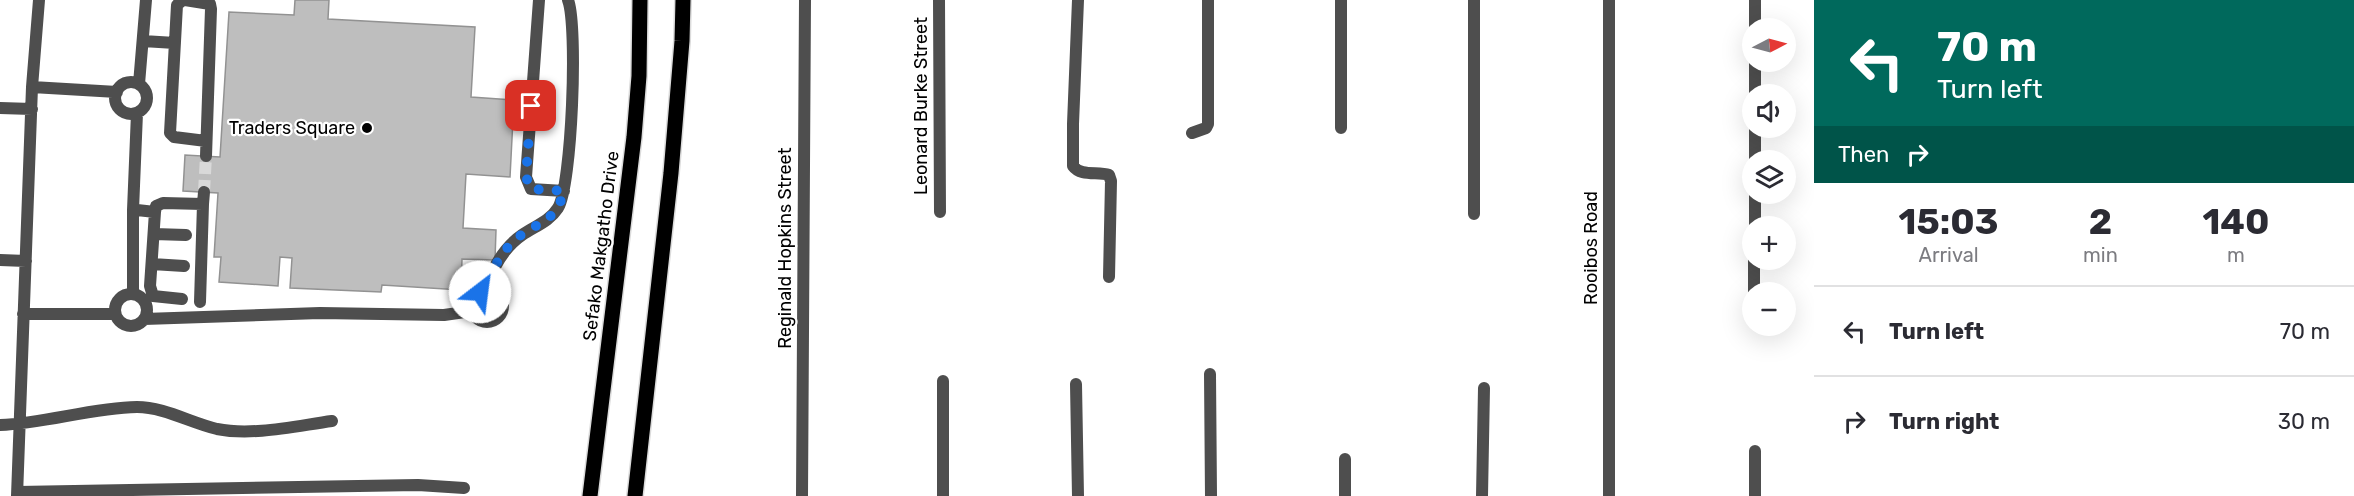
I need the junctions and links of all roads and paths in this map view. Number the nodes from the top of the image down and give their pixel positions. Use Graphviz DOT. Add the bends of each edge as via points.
graph roads {
  1 [pos="39,0"];
  2 [pos="146,0"];
  3 [pos="184,0"];
  4 [pos="539,0"];
  5 [pos="568,0"];
  6 [pos="632,0"];
  7 [pos="640,0"];
  8 [pos="683,0"];
  9 [pos="805,0"];
  10 [pos="939,0"];
  11 [pos="1078,0"];
  12 [pos="1208,0"];
  13 [pos="1341,0"];
  14 [pos="1474,0"];
  15 [pos="1609,0"];
  16 [pos="1755,0"];
  17 [pos="1755,18"];
  18 [pos="641,31"];
  19 [pos="143,41"];
  20 [pos="174,43"];
  21 [pos="139,84"];
  22 [pos="32,87"];
  23 [pos="117,92"];
  24 [pos="0,108"];
  25 [pos="32,109"];
  26 [pos="137,113"];
  27 [pos="1341,128"];
  28 [pos="1192,133"];
  29 [pos="206,141"];
  30 [pos="206,156"];
  31 [pos="564,191"];
  32 [pos="137,210"];
  33 [pos="155,212"];
  34 [pos="940,212"];
  35 [pos="1474,213"];
  36 [pos="154,234"];
  37 [pos="186,235"];
  38 [pos="0,261"];
  39 [pos="26,261"];
  40 [pos="152,264"];
  41 [pos="184,266"];
  42 [pos="1109,277"];
  43 [pos="485,291"];
  44 [pos="134,294"];
  45 [pos="182,299"];
  46 [pos="200,302"];
  47 [pos="472,311"];
  48 [pos="23,314"];
  49 [pos="115,314"];
  50 [pos="144,319"];
  51 [pos="1210,374"];
  52 [pos="943,381"];
  53 [pos="1076,384"];
  54 [pos="1484,388"];
  55 [pos="332,421"];
  56 [pos="21,424"];
  57 [pos="0,425"];
  58 [pos="1755,451"];
  59 [pos="1345,459"];
  60 [pos="464,488"];
  61 [pos="17,494"];
  62 [pos="590,496"];
  63 [pos="635,496"];
  64 [pos="802,496"];
  65 [pos="943,496"];
  66 [pos="1078,496"];
  67 [pos="1211,496"];
  68 [pos="1345,496"];
  69 [pos="1482,496"];
  70 [pos="1609,496"];
  71 [pos="1755,496"];
  1 -- 22 [label="street"];
  2 -- 19 [label="street"];
  3 -- 20 [label="street" via="177,5"];
  3 -- 29 [label="street" via="205,2 211,9"];
  4 -- 31 [label="street" via="526,177 531,189"];
  5 -- 31 [label="street" via="574,53"];
  6 -- 18 [label="main road"];
  7 -- 18 [label="main road, Sefako Makgatho Drive"];
  8 -- 63 [label="main road" via="670,173"];
  9 -- 64 [label="street, Reginald Hopkins Street"];
  10 -- 34 [label="street, Leonard Burke Street"];
  11 -- 42 [label="street" via="1073,166 1080,172 1104,173 1111,181"];
  12 -- 28 [label="street" via="1208,124"];
  13 -- 27 [label="street"];
  14 -- 35 [label="street"];
  15 -- 70 [label="street, Rooibos Road"];
  16 -- 17 [label="street"];
  18 -- 62 [label="main road, Sefako Makgatho Drive" via="633,146"];
  19 -- 20 [label="street"];
  19 -- 21 [label="street"];
  20 -- 29 [label="street" via="170,133 174,137"];
  21 -- 23 [label="street" via="124,84"];
  21 -- 26 [label="street" via="147,97 145,107"];
  22 -- 23 [label="street"];
  22 -- 25 [label="street"];
  23 -- 26 [label="street" via="118,107 126,113"];
  24 -- 25 [label="street"];
  25 -- 39 [label="street"];
  26 -- 44 [label="street"];
  29 -- 30 [label="street"];
  31 -- 43 [label="street" via="548,220 524,234 504,253 492,270"];
  32 -- 33 [label="street"];
  33 -- 36 [label="street"];
  33 -- 46 [label="street" via="156,206 163,203 203,198"];
  36 -- 37 [label="street"];
  36 -- 40 [label="street"];
  38 -- 39 [label="street"];
  39 -- 48 [label="street"];
  40 -- 41 [label="street"];
  40 -- 45 [label="street" via="153,296"];
  43 -- 47 [label="street" via="472,300"];
  43 -- 47 [label="street" via="500,296 501,315 488,323"];
  44 -- 49 [label="street" via="119,299"];
  44 -- 50 [label="street" via="146,304"];
  47 -- 50 [label="street" via="444,315 320,313"];
  48 -- 49 [label="street"];
  48 -- 56 [label="street"];
  49 -- 50 [label="street" via="131,326"];
  51 -- 67 [label="street"];
  52 -- 65 [label="street"];
  53 -- 66 [label="street"];
  54 -- 69 [label="street"];
  55 -- 56 [label="street" via="230,430 140,407"];
  56 -- 57 [label="street"];
  56 -- 61 [label="street"];
  58 -- 71 [label="street"];
  59 -- 68 [label="street"];
  60 -- 61 [label="street" via="418,485"];
}
